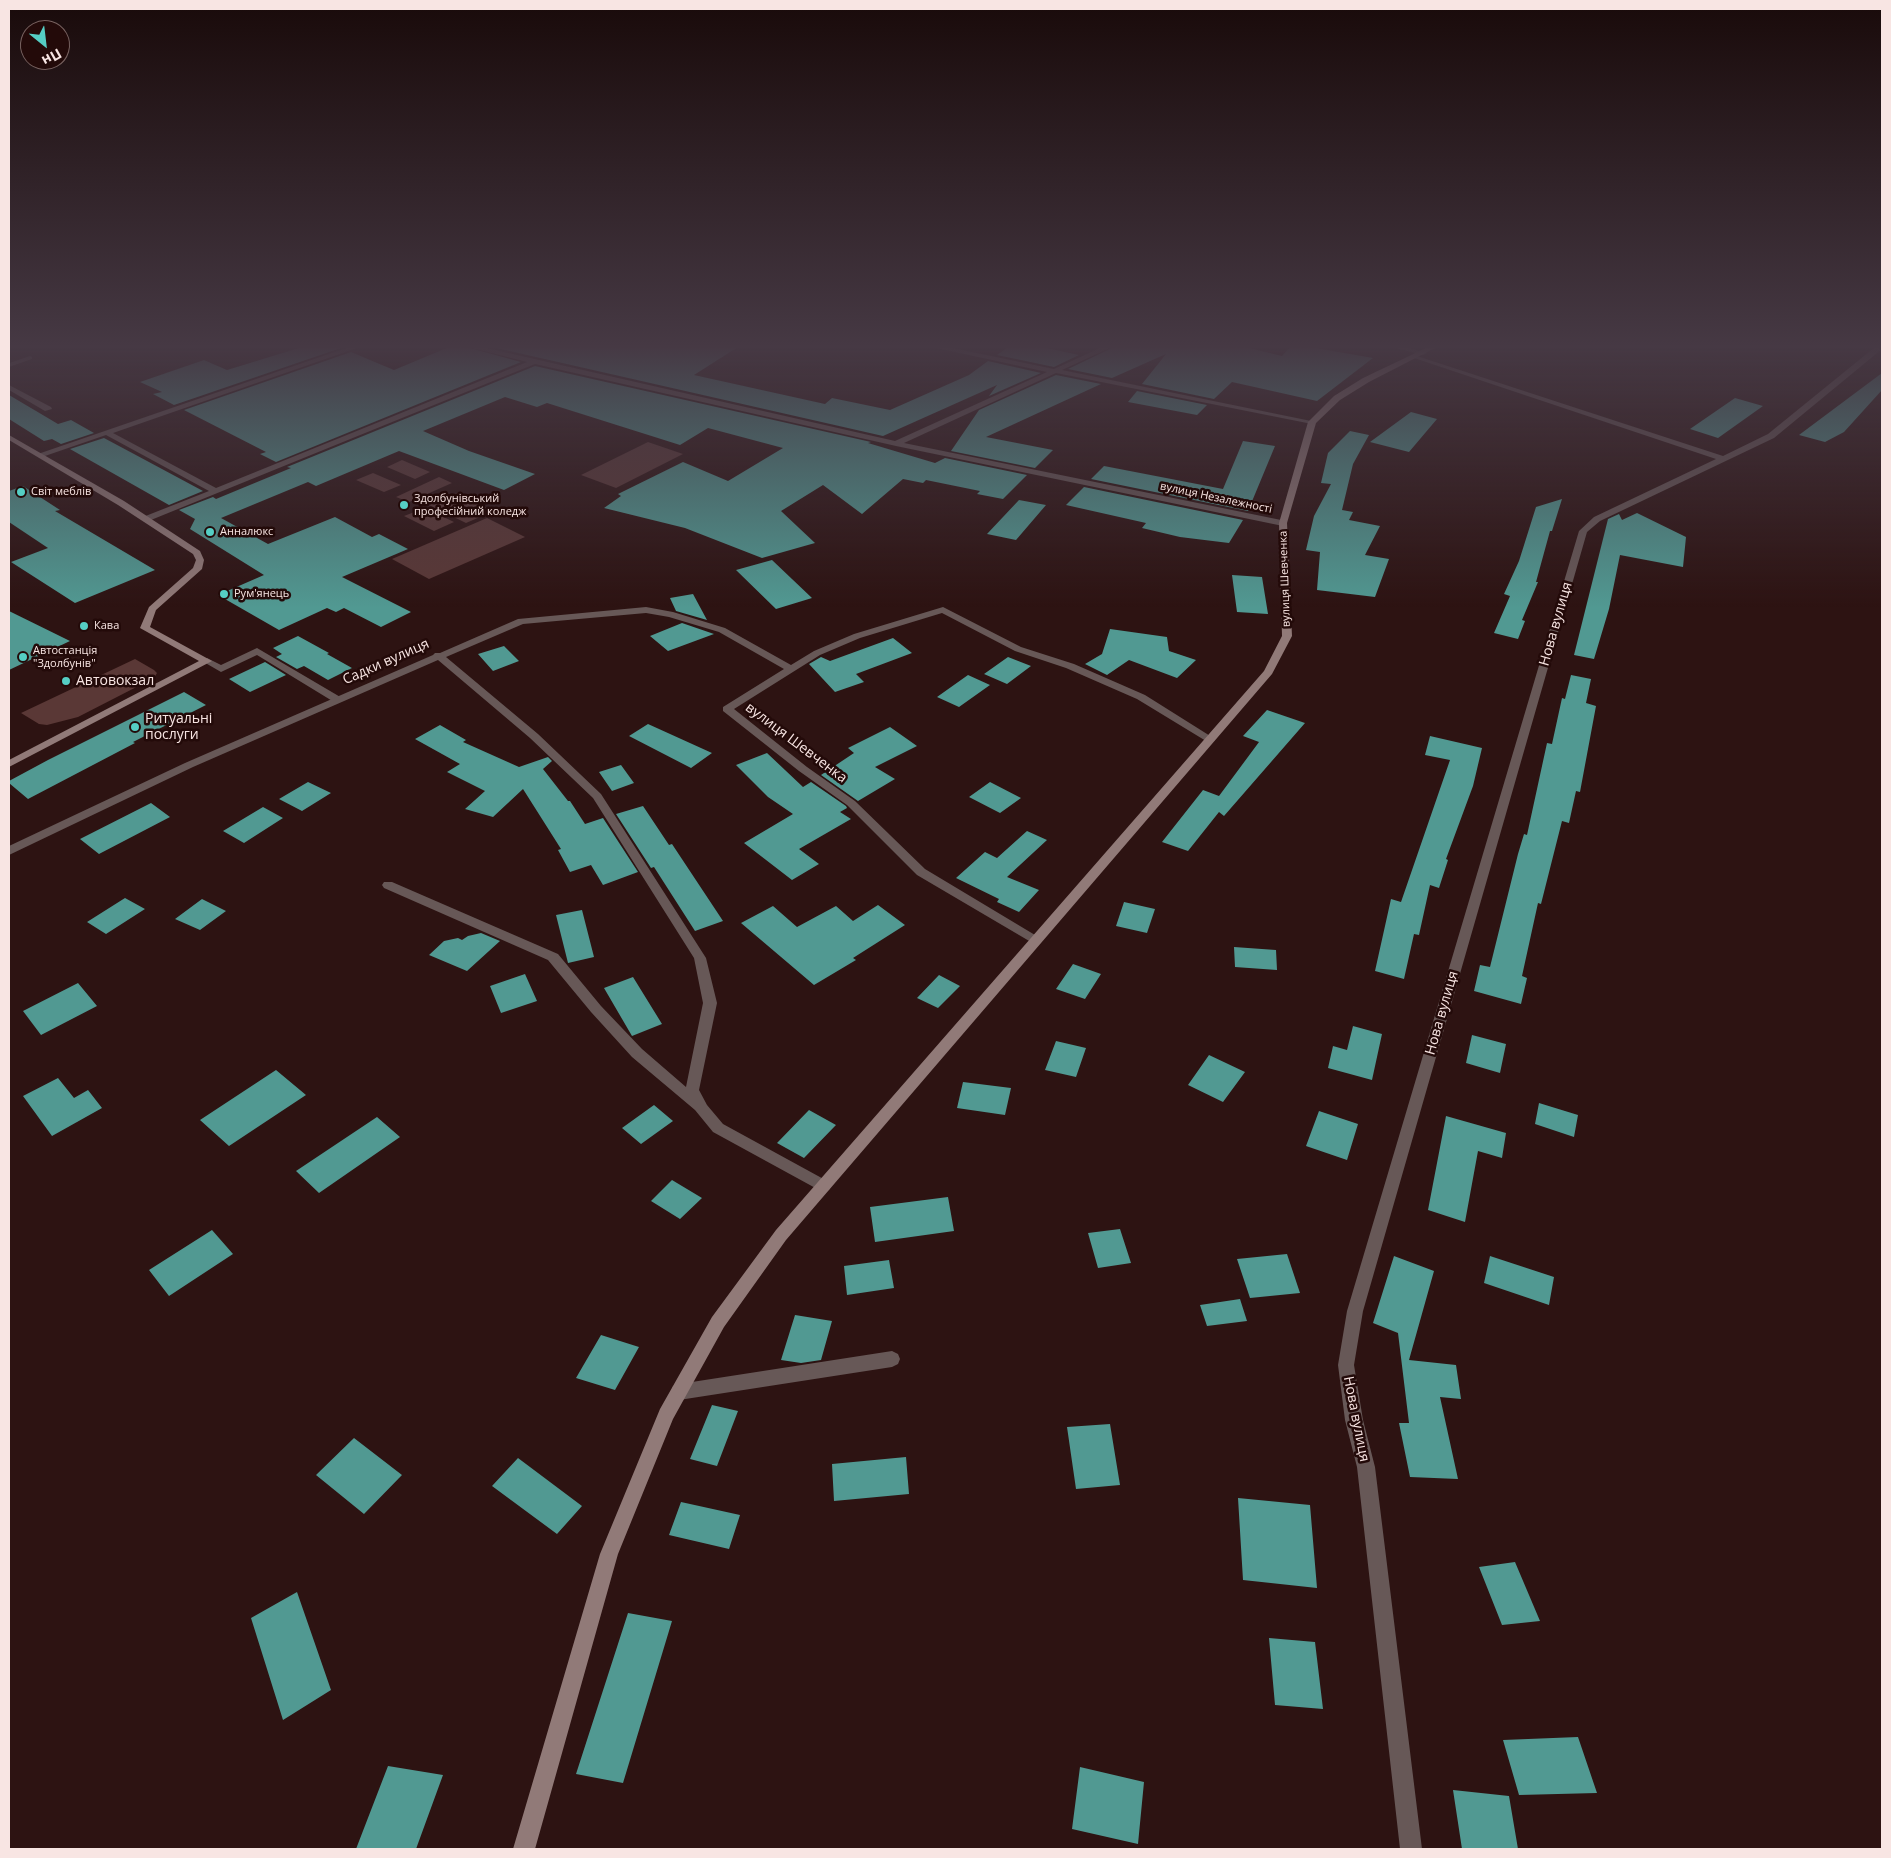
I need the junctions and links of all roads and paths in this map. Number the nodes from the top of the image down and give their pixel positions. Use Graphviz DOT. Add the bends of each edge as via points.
graph roads {
  1 [pos="97,434"];
  2 [pos="101,434"];
  3 [pos="109,434"];
  4 [pos="357,434"];
  5 [pos="850,434"];
  6 [pos="918,434"];
  7 [pos="1309,434"];
  8 [pos="1650,434"];
  9 [pos="1771,434"];
  10 [pos="9,437"];
  11 [pos="896,444"];
  12 [pos="37,454"];
  13 [pos="1724,459"];
  14 [pos="216,491"];
  15 [pos="146,519"];
  16 [pos="1282,523"];
  17 [pos="438,655"];
  18 [pos="207,661"];
  19 [pos="790,668"];
  20 [pos="338,700"];
  21 [pos="1210,739"];
  22 [pos="9,764"];
  23 [pos="9,851"];
  24 [pos="388,885"];
  25 [pos="1036,941"];
  26 [pos="702,1110"];
  27 [pos="824,1186"];
  28 [pos="892,1359"];
  29 [pos="679,1392"];
  30 [pos="524,1849"];
  31 [pos="1412,1849"];
  1 -- 12 [label="street"];
  2 -- 12 [label="street"];
  3 -- 14 [label="street"];
  4 -- 14 [label="street"];
  5 -- 11 [label="street, вулиця Незалежності"];
  6 -- 11 [label="street"];
  7 -- 16 [label="main road, вулиця Шевченка"];
  8 -- 13 [label="street"];
  9 -- 13 [label="street, Нова вулиця"];
  10 -- 12 [label="main road"];
  11 -- 16 [label="street, вулиця Незалежності"];
  12 -- 15 [label="main road"];
  13 -- 31 [label="street, Нова вулиця" via="1626,504 1597,519 1583,531 1355,1311 1346,1365 1354,1420 1366,1466"];
  14 -- 15 [label="street"];
  15 -- 18 [label="main road" via="197,553 200,560 197,569 152,609 145,628"];
  16 -- 21 [label="main road, вулиця Шевченка" via="1287,636 1268,672"];
  17 -- 19 [label="street, Садки вулиця" via="521,621 646,610 722,630"];
  17 -- 20 [label="street, Садки вулиця"];
  17 -- 26 [label="street" via="534,736 597,796 700,958 710,1003 692,1090"];
  18 -- 20 [label="street" via="221,669 257,651"];
  18 -- 22 [label="main road"];
  19 -- 21 [label="street, вулиця Шевченка" via="857,636 943,610 1018,649 1070,666 1141,697"];
  19 -- 25 [label="street, вулиця Шевченка" via="727,709 851,803 921,872"];
  20 -- 23 [label="street, Садки вулиця" via="189,765"];
  21 -- 25 [label="main road, вулиця Шевченка"];
  24 -- 26 [label="street" via="553,956 637,1053"];
  25 -- 27 [label="main road, вулиця Шевченка"];
  26 -- 27 [label="street" via="718,1128"];
  27 -- 29 [label="main road, вулиця Шевченка" via="781,1236 718,1322"];
  28 -- 29 [label="street"];
  29 -- 30 [label="main road, вулиця Шевченка" via="666,1415 609,1554"];
}
